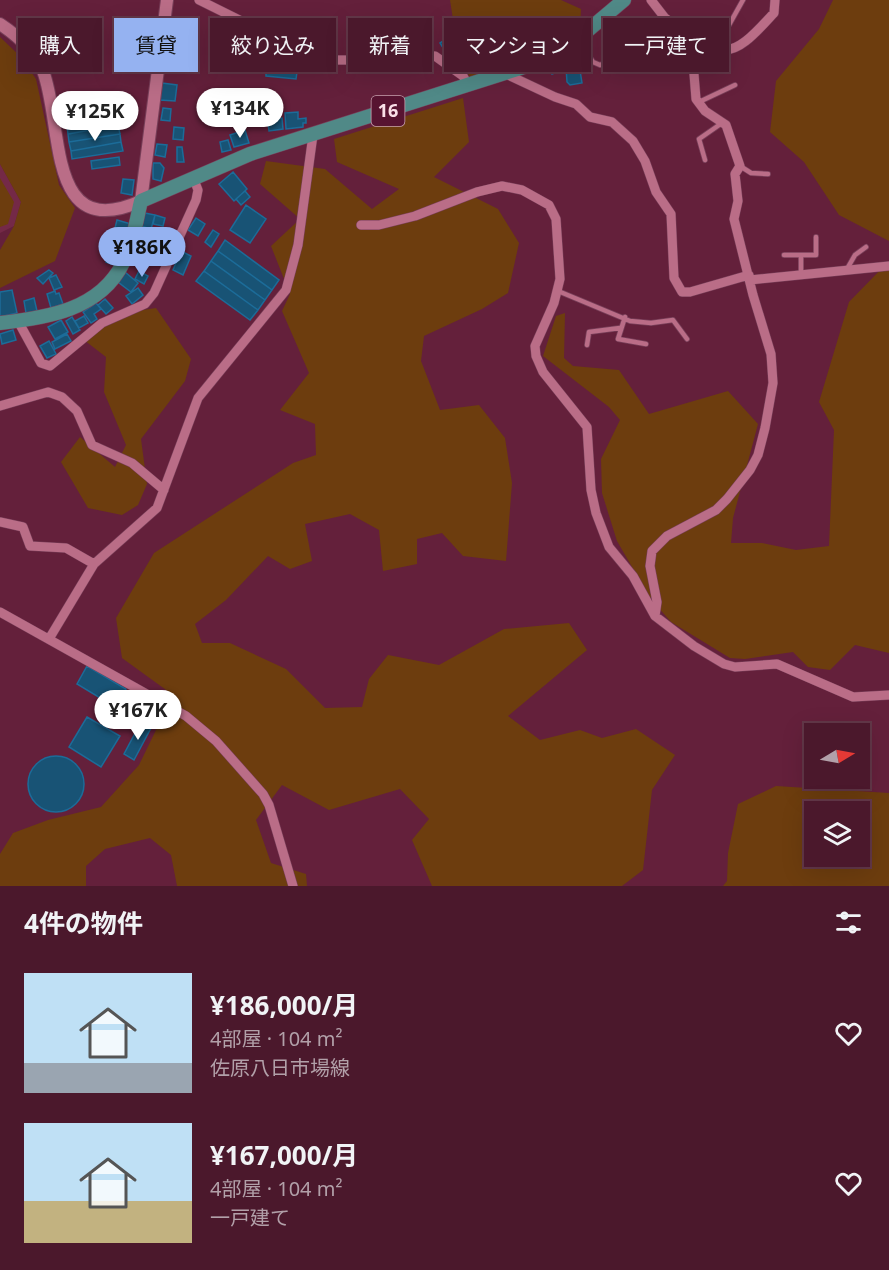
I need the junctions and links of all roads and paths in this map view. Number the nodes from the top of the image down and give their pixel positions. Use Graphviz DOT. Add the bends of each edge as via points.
graph roads {
  1 [pos="167,0"];
  2 [pos="199,0"];
  3 [pos="624,0"];
  4 [pos="651,0"];
  5 [pos="743,0"];
  6 [pos="775,0"];
  7 [pos="609,6"];
  8 [pos="665,18"];
  9 [pos="0,24"];
  10 [pos="591,25"];
  11 [pos="729,25"];
  12 [pos="729,51"];
  13 [pos="511,72"];
  14 [pos="692,72"];
  15 [pos="506,74"];
  16 [pos="468,85"];
  17 [pos="735,85"];
  18 [pos="699,102"];
  19 [pos="722,123"];
  20 [pos="313,135"];
  21 [pos="702,151"];
  22 [pos="694,153"];
  23 [pos="705,160"];
  24 [pos="740,166"];
  25 [pos="768,174"];
  26 [pos="193,177"];
  27 [pos="141,201"];
  28 [pos="361,225"];
  29 [pos="816,237"];
  30 [pos="866,247"];
  31 [pos="784,255"];
  32 [pos="801,255"];
  33 [pos="889,266"];
  34 [pos="847,272"];
  35 [pos="801,276"];
  36 [pos="749,278"];
  37 [pos="558,291"];
  38 [pos="625,317"];
  39 [pos="18,321"];
  40 [pos="0,323"];
  41 [pos="620,328"];
  42 [pos="687,339"];
  43 [pos="646,344"];
  44 [pos="587,345"];
  45 [pos="0,406"];
  46 [pos="165,490"];
  47 [pos="0,522"];
  48 [pos="94,564"];
  49 [pos="0,612"];
  50 [pos="655,615"];
  51 [pos="49,639"];
  52 [pos="889,695"];
  53 [pos="293,886"];
  1 -- 27 [label="street"];
  2 -- 16 [label="street" via="304,52 334,60 435,56 463,76"];
  3 -- 7 [label="main road, 16"];
  4 -- 8 [label="street"];
  5 -- 11 [label="lane"];
  6 -- 12 [label="street" via="774,12"];
  7 -- 10 [label="main road, 16"];
  9 -- 27 [label="street" via="28,47 42,69 50,93 63,173 74,195 89,208 106,212"];
  13 -- 15 [label="main road, 16"];
  14 -- 18 [label="street"];
  15 -- 16 [label="main road, 16"];
  15 -- 36 [label="street" via="576,104 590,117 612,122 633,141 656,192 671,214 674,278 682,291"];
  16 -- 20 [label="main road, 16"];
  17 -- 18 [label="lane"];
  18 -- 19 [label="street"];
  19 -- 21 [label="lane" via="699,139"];
  19 -- 24 [label="street"];
  20 -- 26 [label="main road, 16"];
  20 -- 46 [label="street" via="298,245 286,290 198,398"];
  21 -- 22 [label="lane"];
  21 -- 23 [label="lane"];
  24 -- 25 [label="lane" via="751,173"];
  24 -- 36 [label="street" via="735,174 738,201 734,219"];
  26 -- 27 [label="main road, 16"];
  26 -- 39 [label="street" via="198,190 196,200 154,293 145,304 108,319 50,366 41,363"];
  27 -- 39 [label="main road" via="128,252 105,286 69,311"];
  28 -- 37 [label="street" via="416,216 489,188 522,190 549,205 556,219"];
  29 -- 32 [label="lane" via="816,255"];
  30 -- 34 [label="lane" via="855,255"];
  31 -- 32 [label="lane"];
  32 -- 35 [label="lane"];
  33 -- 34 [label="street"];
  34 -- 35 [label="street"];
  35 -- 36 [label="street"];
  36 -- 50 [label="street" via="771,354 773,383 758,454 750,470 716,510 667,536 652,551"];
  37 -- 38 [label="lane"];
  37 -- 50 [label="street" via="536,346 538,364 587,428 596,513 609,547 633,576"];
  38 -- 41 [label="lane"];
  38 -- 42 [label="lane" via="651,323 674,320"];
  39 -- 40 [label="main road"];
  41 -- 43 [label="lane" via="618,339"];
  41 -- 44 [label="lane" via="589,332"];
  45 -- 46 [label="street" via="48,392 62,397 77,411 92,444 132,463"];
  46 -- 48 [label="street" via="157,508"];
  47 -- 48 [label="street" via="22,527 30,546 66,548"];
  48 -- 51 [label="street"];
  49 -- 51 [label="street"];
  50 -- 52 [label="street" via="724,664 777,664 853,698"];
  51 -- 53 [label="street" via="186,716 216,741 269,805"];
}
